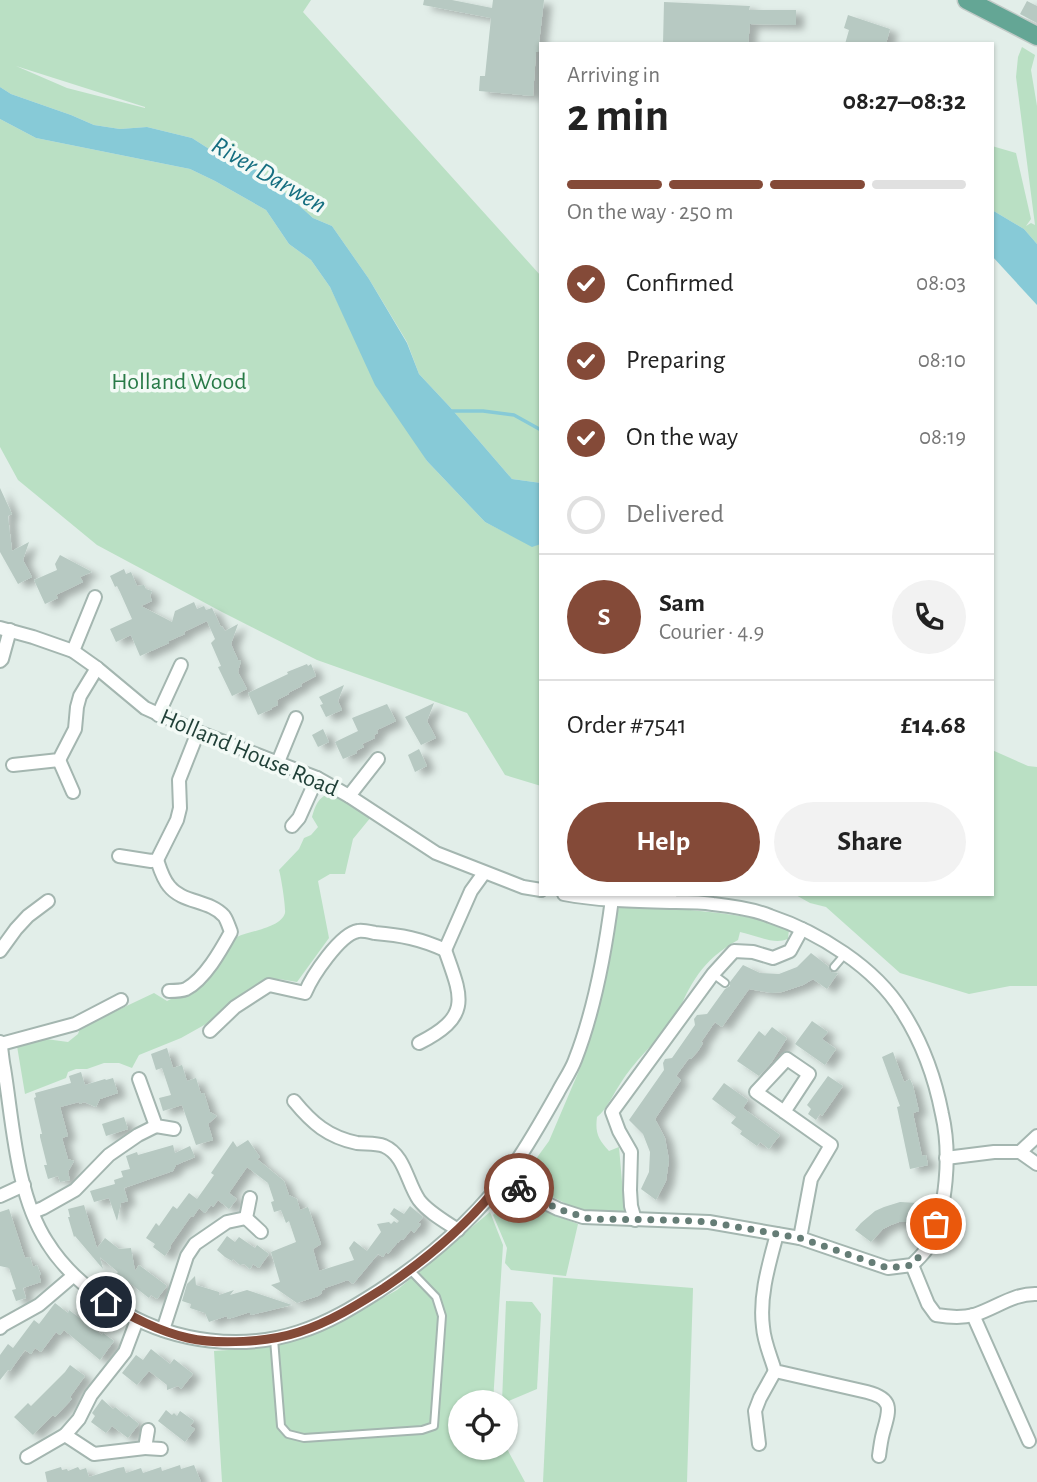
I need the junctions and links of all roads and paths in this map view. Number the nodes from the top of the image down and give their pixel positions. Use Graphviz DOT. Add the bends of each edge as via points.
graph roads {
  1 [pos="967,0"];
  2 [pos="1037,36"];
  3 [pos="95,597"];
  4 [pos="5,629"];
  5 [pos="73,651"];
  6 [pos="0,661"];
  7 [pos="181,665"];
  8 [pos="97,668"];
  9 [pos="158,715"];
  10 [pos="296,718"];
  11 [pos="198,732"];
  12 [pos="378,759"];
  13 [pos="59,760"];
  14 [pos="278,762"];
  15 [pos="13,765"];
  16 [pos="317,778"];
  17 [pos="73,792"];
  18 [pos="349,796"];
  19 [pos="292,827"];
  20 [pos="119,856"];
  21 [pos="157,860"];
  22 [pos="484,873"];
  23 [pos="539,890"];
  24 [pos="580,896"];
  25 [pos="612,900"];
  26 [pos="48,901"];
  27 [pos="802,929"];
  28 [pos="445,950"];
  29 [pos="0,951"];
  30 [pos="845,954"];
  31 [pos="834,967"];
  32 [pos="713,974"];
  33 [pos="725,983"];
  34 [pos="169,991"];
  35 [pos="121,1000"];
  36 [pos="210,1031"];
  37 [pos="1,1043"];
  38 [pos="419,1043"];
  39 [pos="139,1079"];
  40 [pos="294,1101"];
  41 [pos="784,1112"];
  42 [pos="156,1126"];
  43 [pos="174,1129"];
  44 [pos="1037,1136"];
  45 [pos="1020,1152"];
  46 [pos="946,1158"];
  47 [pos="1037,1164"];
  48 [pos="505,1177"];
  49 [pos="24,1185"];
  50 [pos="0,1196"];
  51 [pos="250,1198"];
  52 [pos="33,1212"];
  53 [pos="246,1218"];
  54 [pos="635,1220"];
  55 [pos="458,1230"];
  56 [pos="261,1232"];
  57 [pos="777,1234"];
  58 [pos="800,1238"];
  59 [pos="912,1265"];
  60 [pos="410,1270"];
  61 [pos="73,1276"];
  62 [pos="1037,1294"];
  63 [pos="973,1315"];
  64 [pos="137,1320"];
  65 [pos="0,1328"];
  66 [pos="163,1330"];
  67 [pos="274,1338"];
  68 [pos="775,1371"];
  69 [pos="148,1430"];
  70 [pos="65,1436"];
  71 [pos="1029,1441"];
  72 [pos="759,1444"];
  73 [pos="145,1448"];
  74 [pos="161,1448"];
  75 [pos="879,1456"];
  76 [pos="27,1457"];
  1 -- 2 [label="main road"];
  3 -- 5 [label="street"];
  4 -- 5 [label="street, Holland House Road"];
  4 -- 6 [label="street"];
  5 -- 8 [label="street, Holland House Road"];
  7 -- 9 [label="street"];
  8 -- 9 [label="street, Holland House Road"];
  8 -- 13 [label="street" via="80,696 75,729"];
  9 -- 11 [label="street, Holland House Road"];
  10 -- 14 [label="street"];
  11 -- 14 [label="street, Holland House Road"];
  11 -- 21 [label="street" via="179,780 177,820"];
  12 -- 18 [label="street"];
  13 -- 15 [label="street"];
  13 -- 17 [label="street"];
  14 -- 16 [label="street, Holland House Road"];
  16 -- 18 [label="street, Holland House Road"];
  16 -- 19 [label="street"];
  18 -- 22 [label="street, Holland House Road" via="436,853"];
  20 -- 21 [label="street"];
  21 -- 34 [label="street" via="170,889 224,916 231,932 199,979 183,990"];
  22 -- 23 [label="street, Holland House Road"];
  22 -- 28 [label="street"];
  24 -- 25 [label="street"];
  25 -- 27 [label="street" via="712,903 768,915"];
  25 -- 48 [label="street" via="601,968 575,1061"];
  26 -- 29 [label="street" via="28,916"];
  27 -- 30 [label="street"];
  27 -- 32 [label="street" via="790,951 773,958 734,951"];
  28 -- 36 [label="street" via="422,940 358,931 340,941 305,993 269,985 235,1007"];
  28 -- 38 [label="street" via="460,999 448,1024"];
  30 -- 31 [label="lane"];
  30 -- 46 [label="street" via="901,1009 922,1048 936,1085 946,1131"];
  32 -- 33 [label="lane"];
  32 -- 54 [label="street" via="612,1112 631,1152"];
  35 -- 37 [label="street" via="75,1024"];
  37 -- 49 [label="street"];
  39 -- 42 [label="street"];
  40 -- 55 [label="street" via="309,1120 333,1136 384,1146 398,1156 420,1202"];
  41 -- 58 [label="street" via="831,1145 811,1179"];
  42 -- 43 [label="street"];
  42 -- 52 [label="street" via="109,1155 75,1190"];
  44 -- 45 [label="street"];
  45 -- 46 [label="street"];
  45 -- 47 [label="street"];
  46 -- 59 [label="street" via="936,1224 929,1245"];
  48 -- 54 [label="street" via="523,1192 569,1213 590,1219"];
  48 -- 55 [label="street"];
  49 -- 50 [label="street"];
  49 -- 52 [label="street"];
  51 -- 53 [label="street"];
  52 -- 61 [label="street" via="46,1241"];
  53 -- 56 [label="street"];
  53 -- 66 [label="street" via="227,1222 195,1244"];
  54 -- 57 [label="street" via="709,1222"];
  55 -- 60 [label="street"];
  57 -- 58 [label="street"];
  57 -- 68 [label="street" via="763,1300 763,1328"];
  58 -- 59 [label="street" via="888,1268"];
  59 -- 63 [label="street" via="936,1315"];
  60 -- 67 [label="street" via="348,1311 299,1333"];
  60 -- 67 [label="lane" via="436,1297 442,1316 433,1426 326,1437 288,1434 281,1426"];
  61 -- 64 [label="street"];
  61 -- 65 [label="street" via="39,1305"];
  62 -- 63 [label="street" via="1025,1294"];
  63 -- 71 [label="street"];
  64 -- 66 [label="street"];
  64 -- 70 [label="street" via="125,1352"];
  66 -- 67 [label="street" via="208,1341"];
  68 -- 72 [label="street" via="755,1411"];
  68 -- 75 [label="street" via="882,1398 888,1416"];
  69 -- 73 [label="street"];
  70 -- 73 [label="street" via="94,1454"];
  70 -- 76 [label="street"];
  73 -- 74 [label="street"];
}
